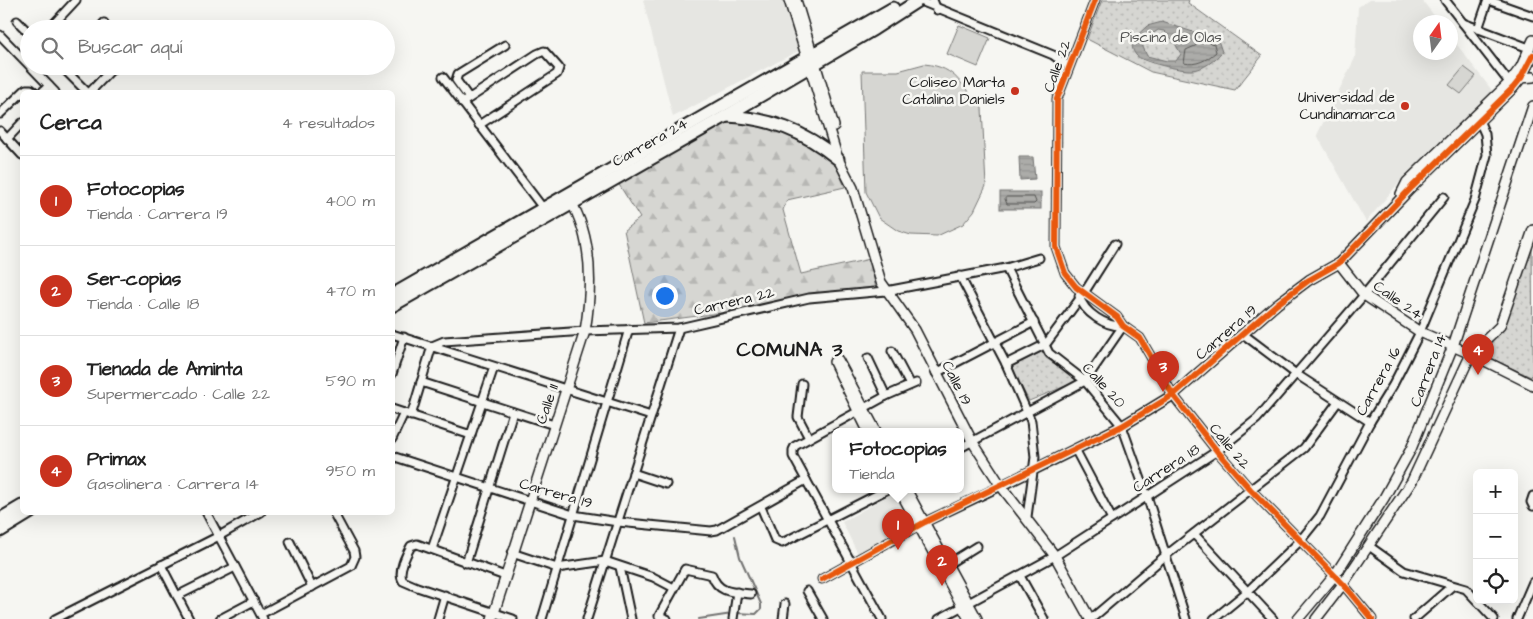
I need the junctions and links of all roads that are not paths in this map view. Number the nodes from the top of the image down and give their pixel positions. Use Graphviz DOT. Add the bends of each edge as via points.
graph roads {
  1 [pos="76,0"];
  2 [pos="788,0"];
  3 [pos="796,0"];
  4 [pos="905,0"];
  5 [pos="918,0"];
  6 [pos="933,0"];
  7 [pos="1095,0"];
  8 [pos="1444,0"];
  9 [pos="1488,0"];
  10 [pos="936,10"];
  11 [pos="1533,16"];
  12 [pos="57,20"];
  13 [pos="17,21"];
  14 [pos="1461,21"];
  15 [pos="20,24"];
  16 [pos="1478,29"];
  17 [pos="0,35"];
  18 [pos="505,45"];
  19 [pos="20,56"];
  20 [pos="1530,56"];
  21 [pos="811,61"];
  22 [pos="1068,66"];
  23 [pos="38,75"];
  24 [pos="70,75"];
  25 [pos="106,75"];
  26 [pos="442,77"];
  27 [pos="1533,77"];
  28 [pos="1521,78"];
  29 [pos="1511,85"];
  30 [pos="49,86"];
  31 [pos="44,90"];
  32 [pos="52,90"];
  33 [pos="86,90"];
  34 [pos="90,90"];
  35 [pos="20,95"];
  36 [pos="469,98"];
  37 [pos="462,103"];
  38 [pos="1533,106"];
  39 [pos="825,107"];
  40 [pos="0,114"];
  41 [pos="726,116"];
  42 [pos="1478,118"];
  43 [pos="479,125"];
  44 [pos="20,126"];
  45 [pos="0,131"];
  46 [pos="7,139"];
  47 [pos="20,153"];
  48 [pos="838,159"];
  49 [pos="844,170"];
  50 [pos="1444,197"];
  51 [pos="569,199"];
  52 [pos="544,208"];
  53 [pos="557,212"];
  54 [pos="1533,230"];
  55 [pos="1115,244"];
  56 [pos="1039,258"];
  57 [pos="1339,262"];
  58 [pos="1006,268"];
  59 [pos="960,276"];
  60 [pos="886,291"];
  61 [pos="395,293"];
  62 [pos="1364,295"];
  63 [pos="1082,296"];
  64 [pos="395,304"];
  65 [pos="1034,322"];
  66 [pos="1123,326"];
  67 [pos="679,328"];
  68 [pos="629,329"];
  69 [pos="585,331"];
  70 [pos="1420,332"];
  71 [pos="1243,334"];
  72 [pos="395,335"];
  73 [pos="404,337"];
  74 [pos="994,344"];
  75 [pos="1046,344"];
  76 [pos="432,346"];
  77 [pos="1453,346"];
  78 [pos="892,351"];
  79 [pos="1471,354"];
  80 [pos="868,358"];
  81 [pos="1006,364"];
  82 [pos="395,365"];
  83 [pos="494,367"];
  84 [pos="936,373"];
  85 [pos="1296,374"];
  86 [pos="1085,381"];
  87 [pos="421,382"];
  88 [pos="802,384"];
  89 [pos="1533,385"];
  90 [pos="566,390"];
  91 [pos="1173,395"];
  92 [pos="886,396"];
  93 [pos="482,402"];
  94 [pos="1337,402"];
  95 [pos="607,403"];
  96 [pos="860,409"];
  97 [pos="395,410"];
  98 [pos="1028,410"];
  99 [pos="513,412"];
  100 [pos="408,414"];
  101 [pos="651,416"];
  102 [pos="1370,422"];
  103 [pos="554,425"];
  104 [pos="1122,426"];
  105 [pos="867,428"];
  106 [pos="874,428"];
  107 [pos="395,434"];
  108 [pos="471,435"];
  109 [pos="809,438"];
  110 [pos="972,441"];
  111 [pos="964,446"];
  112 [pos="1075,450"];
  113 [pos="1217,451"];
  114 [pos="395,457"];
  115 [pos="1034,470"];
  116 [pos="633,472"];
  117 [pos="456,477"];
  118 [pos="806,480"];
  119 [pos="666,484"];
  120 [pos="1001,486"];
  121 [pos="490,488"];
  122 [pos="1250,489"];
  123 [pos="880,493"];
  124 [pos="902,493"];
  125 [pos="908,493"];
  126 [pos="1147,496"];
  127 [pos="530,500"];
  128 [pos="20,507"];
  129 [pos="761,507"];
  130 [pos="573,514"];
  131 [pos="26,515"];
  132 [pos="208,515"];
  133 [pos="252,515"];
  134 [pos="335,515"];
  135 [pos="1028,518"];
  136 [pos="0,519"];
  137 [pos="1112,519"];
  138 [pos="827,521"];
  139 [pos="618,522"];
  140 [pos="922,524"];
  141 [pos="0,531"];
  142 [pos="1194,534"];
  143 [pos="219,536"];
  144 [pos="1300,540"];
  145 [pos="290,542"];
  146 [pos="977,546"];
  147 [pos="1369,546"];
  148 [pos="432,549"];
  149 [pos="512,553"];
  150 [pos="1055,556"];
  151 [pos="1165,556"];
  152 [pos="605,561"];
  153 [pos="466,563"];
  154 [pos="852,563"];
  155 [pos="948,564"];
  156 [pos="161,565"];
  157 [pos="235,566"];
  158 [pos="620,567"];
  159 [pos="557,568"];
  160 [pos="1335,575"];
  161 [pos="504,576"];
  162 [pos="1020,576"];
  163 [pos="822,579"];
  164 [pos="1533,582"];
  165 [pos="1343,584"];
  166 [pos="1452,586"];
  167 [pos="312,587"];
  168 [pos="674,588"];
  169 [pos="1248,591"];
  170 [pos="737,592"];
  171 [pos="808,592"];
  172 [pos="751,594"];
  173 [pos="445,595"];
  174 [pos="177,596"];
  175 [pos="254,601"];
  176 [pos="785,604"];
  177 [pos="965,605"];
  178 [pos="733,615"];
  179 [pos="493,616"];
  180 [pos="262,617"];
  181 [pos="55,619"];
  182 [pos="189,619"];
  183 [pos="220,619"];
  184 [pos="438,619"];
  185 [pos="513,619"];
  186 [pos="542,619"];
  187 [pos="587,619"];
  188 [pos="631,619"];
  189 [pos="667,619"];
  190 [pos="783,619"];
  191 [pos="823,619"];
  192 [pos="882,619"];
  193 [pos="939,619"];
  194 [pos="969,619"];
  195 [pos="977,619"];
  196 [pos="1044,619"];
  197 [pos="1091,619"];
  198 [pos="1186,619"];
  199 [pos="1214,619"];
  200 [pos="1273,619"];
  201 [pos="1298,619"];
  202 [pos="1316,619"];
  203 [pos="1372,619"];
  204 [pos="1414,619"];
  205 [pos="1494,619"];
  206 [pos="1517,619"];
  1 -- 12 [label="street"];
  2 -- 21 [label="street, Calle 19"];
  3 -- 21 [label="street, Calle 19"];
  4 -- 21 [label="main road, Carrera 24"];
  5 -- 10 [label="street"];
  5 -- 21 [label="main road, Carrera 24"];
  6 -- 10 [label="street"];
  7 -- 22 [label="street, Calle 22"];
  8 -- 14 [label="street"];
  9 -- 11 [label="street"];
  9 -- 16 [label="street"];
  10 -- 22 [label="street" via="1053,56"];
  13 -- 15 [label="street"];
  14 -- 16 [label="street"];
  14 -- 29 [label="street"];
  16 -- 20 [label="street"];
  17 -- 19 [label="street"];
  18 -- 36 [label="street" via="458,74 458,82"];
  20 -- 28 [label="street, Carrera 19"];
  20 -- 29 [label="street, Carrera 19"];
  21 -- 39 [label="street, Calle 19"];
  21 -- 41 [label="main road, Carrera 24"];
  21 -- 51 [label="main road, Carrera 24"];
  22 -- 63 [label="street, Calle 22" via="1057,99 1055,123 1056,247 1065,273"];
  23 -- 30 [label="street"];
  24 -- 33 [label="street"];
  25 -- 34 [label="street"];
  26 -- 37 [label="street"];
  27 -- 28 [label="street"];
  28 -- 29 [label="street, Carrera 19"];
  29 -- 42 [label="street, Carrera 19"];
  30 -- 31 [label="street"];
  30 -- 32 [label="street"];
  35 -- 40 [label="street"];
  36 -- 37 [label="street"];
  36 -- 43 [label="street" via="541,51 548,53 558,68 557,74 548,81"];
  37 -- 43 [label="street"];
  38 -- 77 [label="street, Carrera 14"];
  39 -- 48 [label="street, Calle 19"];
  39 -- 49 [label="street, Calle 19"];
  41 -- 48 [label="main road" via="775,122 819,144"];
  41 -- 51 [label="main road, Carrera 24"];
  42 -- 57 [label="street, Carrera 19" via="1408,182 1395,205"];
  42 -- 70 [label="street, Carrera 16" via="1487,145 1485,167 1476,200"];
  43 -- 52 [label="street"];
  44 -- 46 [label="street"];
  45 -- 46 [label="street"];
  46 -- 47 [label="street"];
  48 -- 49 [label="street, Calle 19"];
  49 -- 60 [label="street, Calle 19" via="853,188"];
  50 -- 62 [label="street, Carrera 18"];
  51 -- 52 [label="main road, Carrera 24"];
  51 -- 53 [label="main road, Carrera 24"];
  51 -- 69 [label="street, Calle 11" via="588,251 589,301"];
  52 -- 53 [label="street"];
  52 -- 61 [label="main road, Carrera 24"];
  53 -- 64 [label="main road, Carrera 24"];
  54 -- 79 [label="street, Carrera 14" via="1500,326"];
  55 -- 63 [label="street"];
  56 -- 58 [label="street, Carrera 22"];
  57 -- 62 [label="street, Calle 24"];
  57 -- 71 [label="street, Carrera 19" via="1308,280"];
  58 -- 59 [label="street, Carrera 22"];
  58 -- 65 [label="street, Calle 20"];
  59 -- 60 [label="street, Carrera 22"];
  59 -- 74 [label="street"];
  60 -- 67 [label="street, Carrera 22" via="809,298"];
  60 -- 84 [label="street, Calle 19" via="914,330"];
  62 -- 70 [label="street, Calle 24"];
  62 -- 85 [label="street, Carrera 18"];
  63 -- 66 [label="street, Calle 22" via="1117,317"];
  63 -- 66 [label="street, Calle 22" via="1101,321"];
  63 -- 75 [label="street"];
  65 -- 74 [label="street"];
  65 -- 75 [label="street, Calle 20"];
  66 -- 86 [label="street"];
  66 -- 91 [label="street, Calle 22" via="1140,338"];
  67 -- 68 [label="street, Carrera 22"];
  67 -- 101 [label="street"];
  68 -- 69 [label="street, Carrera 22"];
  68 -- 95 [label="street"];
  69 -- 76 [label="street, Carrera 22" via="458,338"];
  69 -- 90 [label="street, Calle 11"];
  70 -- 77 [label="street, Calle 24"];
  70 -- 102 [label="street, Carrera 16" via="1394,385"];
  71 -- 85 [label="street"];
  71 -- 91 [label="street, Carrera 19"];
  72 -- 73 [label="street"];
  73 -- 76 [label="street"];
  73 -- 82 [label="street"];
  74 -- 81 [label="street"];
  74 -- 84 [label="street"];
  75 -- 81 [label="street"];
  75 -- 86 [label="street, Calle 20" via="1049,353"];
  76 -- 83 [label="street"];
  76 -- 87 [label="street"];
  77 -- 79 [label="street, Calle 24"];
  77 -- 160 [label="street, Carrera 14" via="1411,449"];
  78 -- 92 [label="street" via="913,384"];
  79 -- 89 [label="street, Calle 24"];
  79 -- 147 [label="street, Carrera 14" via="1412,481"];
  80 -- 92 [label="street"];
  81 -- 98 [label="street"];
  83 -- 90 [label="street"];
  83 -- 93 [label="street"];
  84 -- 110 [label="street, Calle 19"];
  85 -- 94 [label="street"];
  85 -- 113 [label="street, Carrera 18" via="1257,419"];
  86 -- 98 [label="street"];
  86 -- 104 [label="street, Calle 20"];
  87 -- 93 [label="street"];
  87 -- 100 [label="street"];
  88 -- 109 [label="street" via="798,417"];
  90 -- 95 [label="street"];
  90 -- 103 [label="street, Calle 11"];
  91 -- 104 [label="street, Carrera 19"];
  91 -- 113 [label="street, Calle 22"];
  92 -- 96 [label="street"];
  93 -- 99 [label="street"];
  93 -- 108 [label="street"];
  94 -- 102 [label="street"];
  94 -- 122 [label="street" via="1304,448"];
  95 -- 101 [label="street"];
  95 -- 130 [label="street"];
  96 -- 96 [label="street" via="838,360 834,362"];
  96 -- 105 [label="street"];
  96 -- 106 [label="street"];
  96 -- 109 [label="street"];
  97 -- 100 [label="street"];
  98 -- 110 [label="street"];
  98 -- 115 [label="street"];
  99 -- 103 [label="street"];
  99 -- 121 [label="street"];
  100 -- 107 [label="street"];
  100 -- 108 [label="street"];
  101 -- 116 [label="street"];
  102 -- 144 [label="street, Carrera 16" via="1320,516"];
  103 -- 127 [label="street, Calle 11"];
  104 -- 112 [label="street, Carrera 19"];
  104 -- 126 [label="street, Calle 20"];
  108 -- 117 [label="street"];
  109 -- 118 [label="street" via="793,448 793,456"];
  110 -- 111 [label="street"];
  110 -- 120 [label="street, Calle 19"];
  112 -- 115 [label="street, Carrera 19"];
  112 -- 137 [label="street"];
  113 -- 122 [label="street, Calle 22"];
  113 -- 126 [label="street, Carrera 18"];
  114 -- 117 [label="street, Carrera 19"];
  115 -- 120 [label="street, Carrera 19"];
  115 -- 135 [label="street"];
  116 -- 119 [label="street"];
  116 -- 139 [label="street"];
  117 -- 121 [label="street, Carrera 19"];
  117 -- 148 [label="street"];
  118 -- 129 [label="street"];
  118 -- 138 [label="street"];
  120 -- 135 [label="street, Calle 19"];
  120 -- 140 [label="street, Carrera 19"];
  121 -- 127 [label="street, Carrera 19"];
  121 -- 153 [label="street"];
  122 -- 142 [label="street"];
  122 -- 144 [label="street, Calle 22"];
  123 -- 138 [label="street"];
  124 -- 140 [label="street"];
  125 -- 140 [label="street"];
  126 -- 137 [label="street, Carrera 18"];
  126 -- 151 [label="street, Calle 20"];
  127 -- 130 [label="street, Carrera 19"];
  127 -- 149 [label="street, Calle 11"];
  128 -- 136 [label="main road"];
  129 -- 138 [label="street" via="775,540 780,543"];
  129 -- 139 [label="street, Carrera 19" via="717,530"];
  130 -- 139 [label="street, Carrera 19"];
  130 -- 159 [label="street"];
  131 -- 141 [label="main road"];
  132 -- 143 [label="street"];
  133 -- 143 [label="street"];
  134 -- 167 [label="street" via="354,551 354,562"];
  135 -- 150 [label="street, Calle 19"];
  137 -- 150 [label="street, Carrera 18"];
  138 -- 154 [label="street"];
  139 -- 152 [label="street"];
  140 -- 154 [label="street, Carrera 19"];
  140 -- 155 [label="street"];
  140 -- 177 [label="street"];
  142 -- 151 [label="street"];
  142 -- 169 [label="street"];
  143 -- 156 [label="street"];
  143 -- 157 [label="street"];
  144 -- 160 [label="street, Calle 22"];
  144 -- 169 [label="street, Carrera 16"];
  145 -- 167 [label="street"];
  146 -- 155 [label="street"];
  147 -- 165 [label="street, Carrera 14"];
  147 -- 166 [label="street" via="1404,571"];
  148 -- 153 [label="street"];
  148 -- 173 [label="street" via="417,544 411,546 400,574 406,582"];
  149 -- 159 [label="street"];
  149 -- 161 [label="street, Calle 11"];
  150 -- 162 [label="street, Carrera 18"];
  150 -- 197 [label="street, Calle 19"];
  151 -- 197 [label="street"];
  151 -- 198 [label="street, Calle 20"];
  152 -- 158 [label="street"];
  152 -- 159 [label="street"];
  152 -- 187 [label="street"];
  153 -- 161 [label="street"];
  154 -- 163 [label="street, Carrera 19"];
  154 -- 192 [label="street"];
  155 -- 177 [label="street"];
  156 -- 174 [label="street"];
  156 -- 181 [label="street"];
  157 -- 174 [label="street"];
  157 -- 175 [label="street"];
  158 -- 168 [label="street" via="653,577"];
  158 -- 188 [label="street"];
  159 -- 186 [label="street"];
  160 -- 165 [label="street, Calle 22"];
  160 -- 201 [label="street, Carrera 14"];
  161 -- 179 [label="street, Calle 11"];
  162 -- 177 [label="street, Carrera 18"];
  162 -- 196 [label="street"];
  164 -- 206 [label="street"];
  165 -- 202 [label="street, Carrera 14"];
  165 -- 203 [label="street, Calle 22"];
  166 -- 204 [label="street"];
  166 -- 205 [label="street" via="1466,589"];
  167 -- 180 [label="street"];
  168 -- 170 [label="street" via="687,569 712,575 721,589"];
  168 -- 189 [label="street" via="659,616"];
  169 -- 199 [label="street, Carrera 16"];
  169 -- 200 [label="street"];
  170 -- 172 [label="street"];
  170 -- 178 [label="street"];
  171 -- 191 [label="street"];
  173 -- 179 [label="street"];
  173 -- 184 [label="street"];
  174 -- 182 [label="street"];
  175 -- 180 [label="street"];
  175 -- 183 [label="street"];
  176 -- 190 [label="street"];
  177 -- 193 [label="street, Carrera 18"];
  177 -- 194 [label="street"];
  177 -- 195 [label="street"];
  179 -- 185 [label="street"];
}
